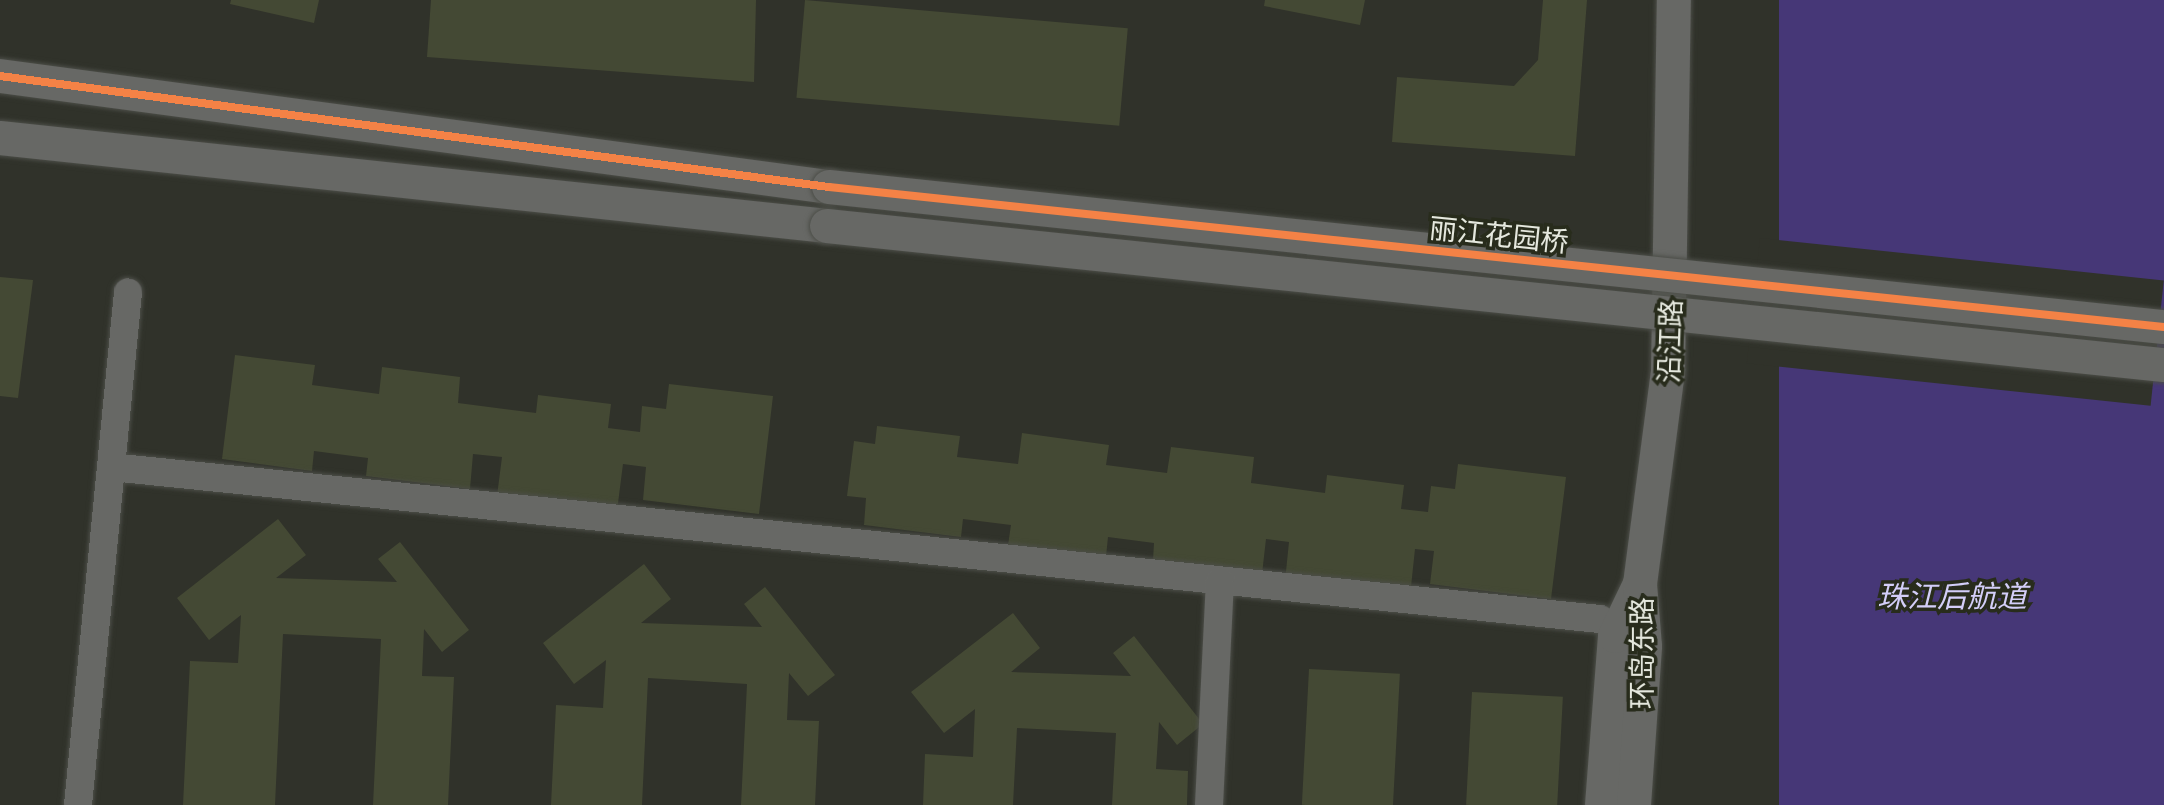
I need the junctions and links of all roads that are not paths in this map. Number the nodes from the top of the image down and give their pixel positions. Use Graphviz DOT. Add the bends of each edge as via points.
graph roads {
  1 [pos="1674,0"];
  2 [pos="0,76"];
  3 [pos="0,138"];
  4 [pos="128,292"];
  5 [pos="2164,327"];
  6 [pos="2164,365"];
  7 [pos="111,467"];
  8 [pos="1220,581"];
  9 [pos="1640,584"];
  10 [pos="1600,619"];
  11 [pos="78,805"];
  12 [pos="1209,805"];
  13 [pos="1602,805"];
  14 [pos="1634,805"];
  1 -- 9 [label="street, 沿江路" via="1668,372"];
  2 -- 5 [label="street, 丽江花园桥, bridge" via="829,187"];
  3 -- 6 [label="street, bridge"];
  4 -- 7 [label="street"];
  7 -- 8 [label="street"];
  7 -- 11 [label="street"];
  8 -- 10 [label="street"];
  8 -- 12 [label="street"];
  9 -- 13 [label="street, 环岛东路" via="1615,636"];
  9 -- 14 [label="street, 环岛东路" via="1645,646"];
}
